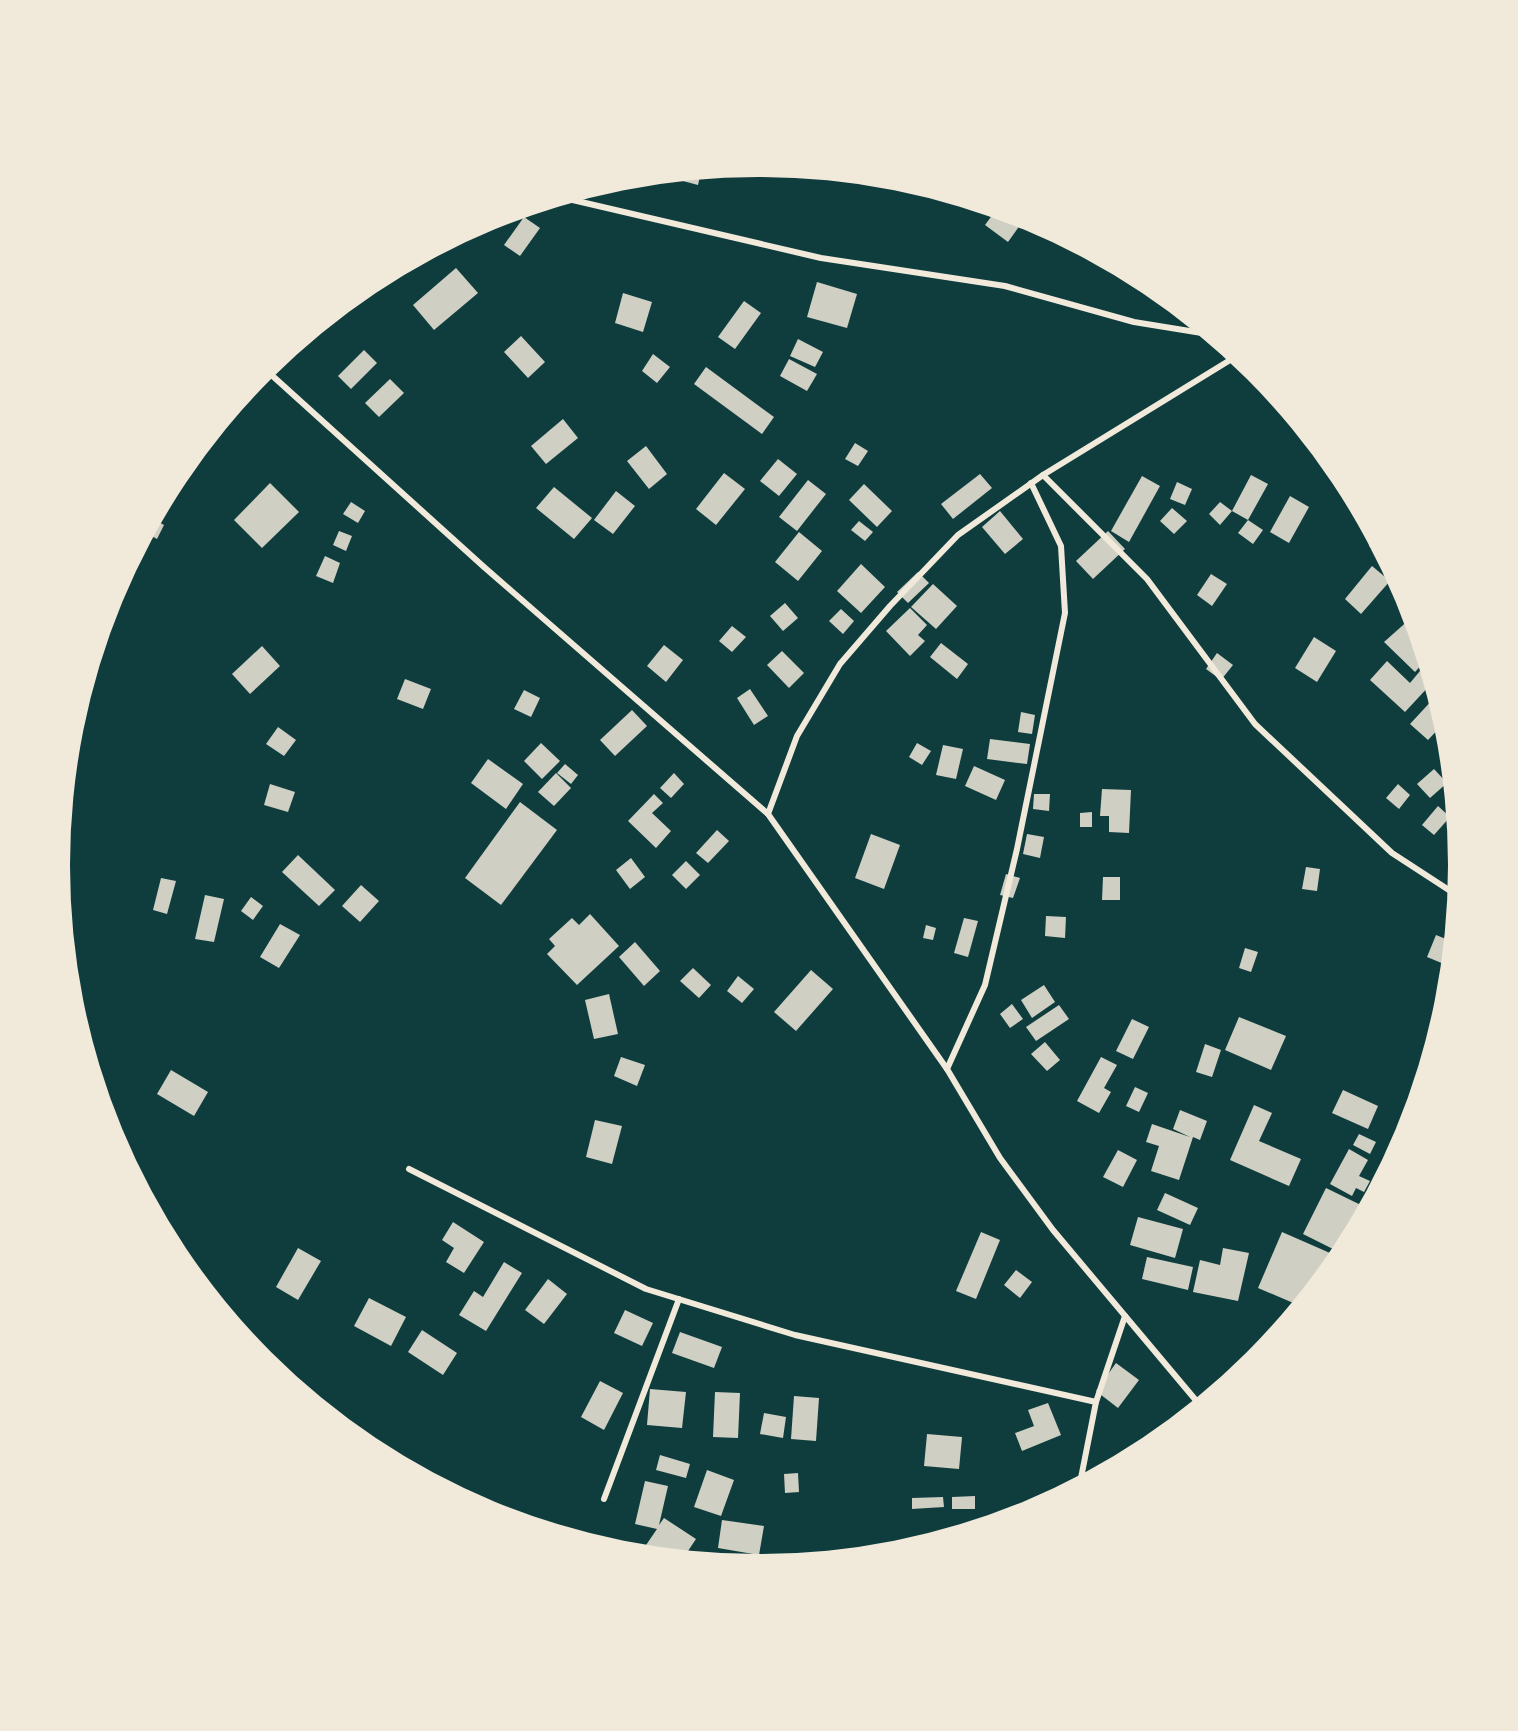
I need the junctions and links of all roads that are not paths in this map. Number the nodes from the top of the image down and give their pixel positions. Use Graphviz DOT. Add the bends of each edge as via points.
graph roads {
  1 [pos="577,201"];
  2 [pos="1193,332"];
  3 [pos="1227,362"];
  4 [pos="274,377"];
  5 [pos="1043,475"];
  6 [pos="1031,483"];
  7 [pos="768,814"];
  8 [pos="1447,889"];
  9 [pos="947,1069"];
  10 [pos="409,1169"];
  11 [pos="679,1299"];
  12 [pos="1125,1316"];
  13 [pos="1194,1398"];
  14 [pos="1096,1402"];
  15 [pos="1082,1473"];
  16 [pos="604,1499"];
  1 -- 2 [label="street" via="821,258 1005,286 1134,322"];
  3 -- 5 [label="street"];
  4 -- 7 [label="street" via="484,567"];
  5 -- 6 [label="street"];
  5 -- 8 [label="street" via="1147,579 1255,724 1392,853"];
  6 -- 7 [label="street" via="958,535 840,664 797,736"];
  6 -- 9 [label="street" via="1061,546 1065,614 985,985"];
  7 -- 9 [label="street"];
  9 -- 12 [label="street" via="1000,1158 1053,1230"];
  10 -- 11 [label="street" via="646,1289"];
  11 -- 14 [label="street" via="795,1335"];
  11 -- 16 [label="street"];
  12 -- 13 [label="street"];
  12 -- 14 [label="street"];
  14 -- 15 [label="street"];
}
